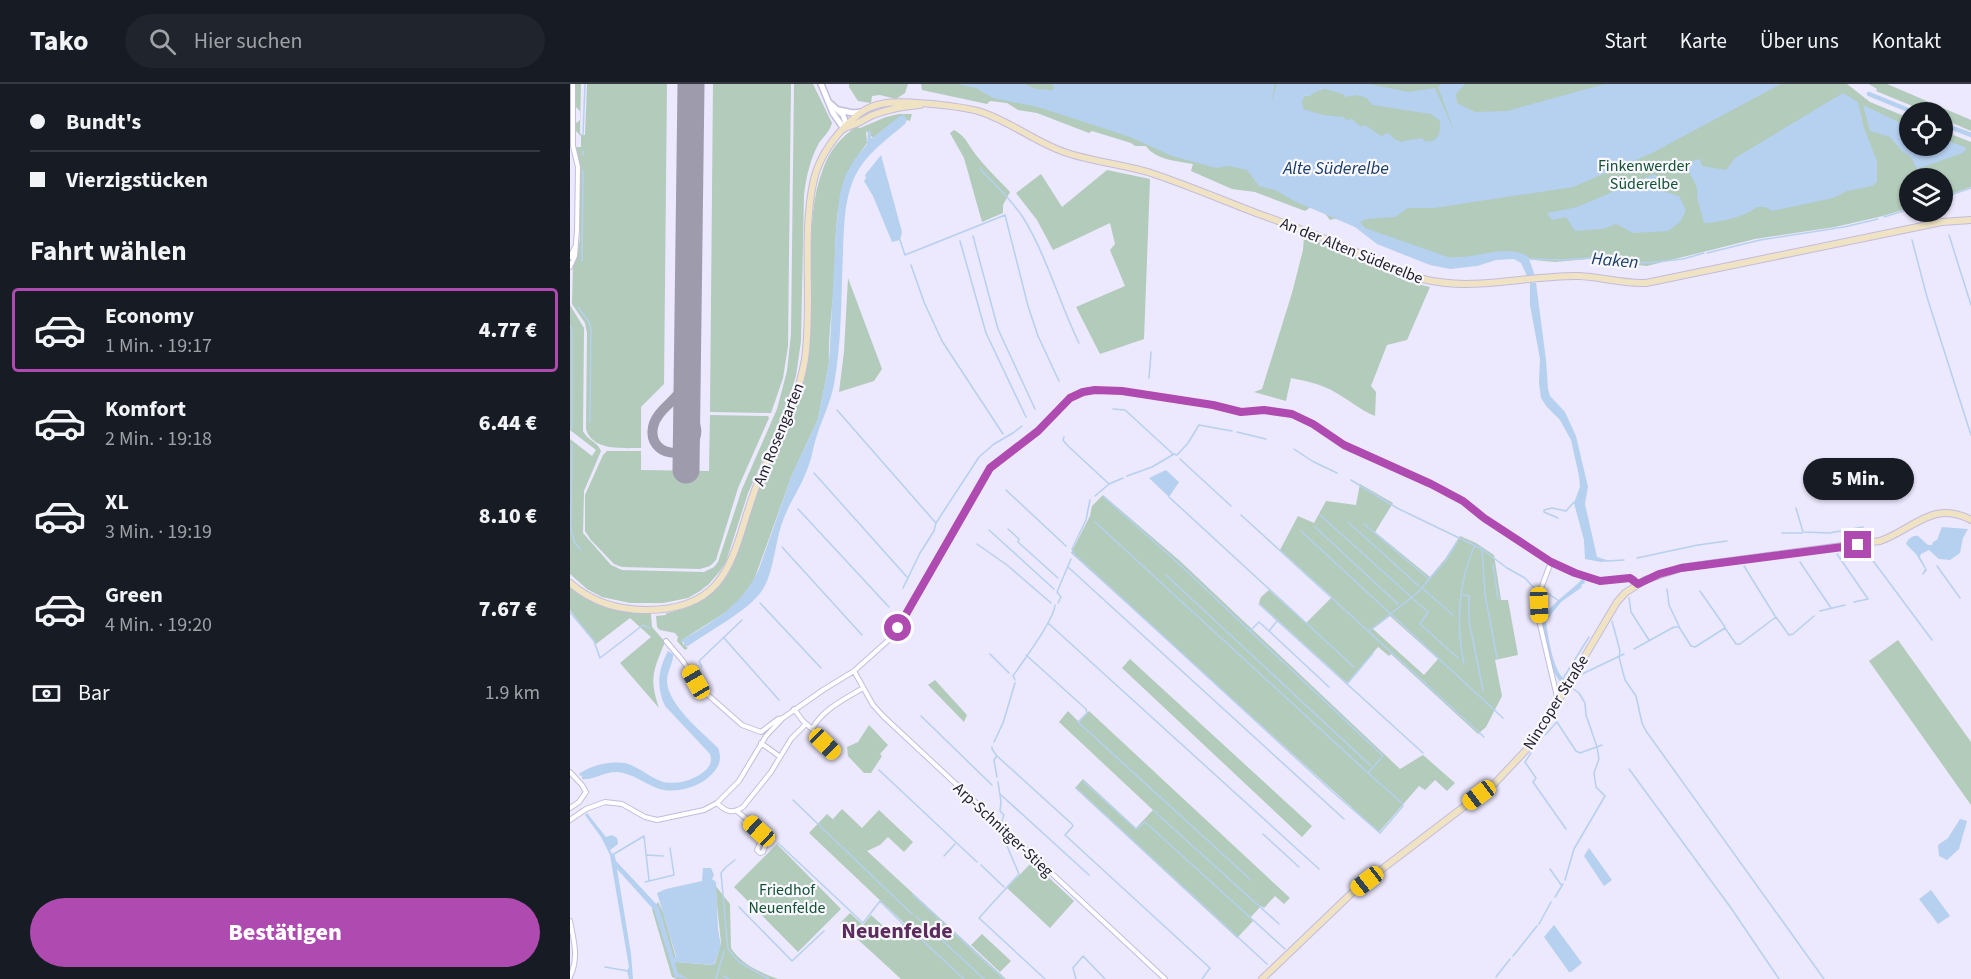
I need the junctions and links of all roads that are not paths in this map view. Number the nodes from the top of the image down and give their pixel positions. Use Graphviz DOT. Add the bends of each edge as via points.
graph roads {
  1 [pos="573,84"];
  2 [pos="821,84"];
  3 [pos="831,104"];
  4 [pos="926,104"];
  5 [pos="839,110"];
  6 [pos="863,111"];
  7 [pos="845,128"];
  8 [pos="1971,220"];
  9 [pos="576,240"];
  10 [pos="576,250"];
  11 [pos="570,255"];
  12 [pos="570,262"];
  13 [pos="570,267"];
  14 [pos="1971,520"];
  15 [pos="1551,562"];
  16 [pos="1641,582"];
  17 [pos="570,583"];
  18 [pos="666,641"];
  19 [pos="854,671"];
  20 [pos="863,688"];
  21 [pos="1558,701"];
  22 [pos="794,710"];
  23 [pos="783,718"];
  24 [pos="806,724"];
  25 [pos="812,729"];
  26 [pos="761,742"];
  27 [pos="836,755"];
  28 [pos="779,756"];
  29 [pos="570,771"];
  30 [pos="717,803"];
  31 [pos="570,808"];
  32 [pos="737,811"];
  33 [pos="570,820"];
  34 [pos="762,842"];
  35 [pos="570,921"];
  36 [pos="570,977"];
  37 [pos="1165,979"];
  38 [pos="1262,979"];
  1 -- 9 [label="street" via="573,146 578,173"];
  2 -- 3 [label="street"];
  3 -- 5 [label="street"];
  3 -- 7 [label="street" via="833,114"];
  4 -- 6 [label="main road, An der Alten Süderelbe" via="896,101"];
  4 -- 7 [label="main road, An der Alten Süderelbe" via="888,110"];
  4 -- 8 [label="main road, An der Alten Süderelbe" via="980,112 1056,149 1174,181 1323,238 1390,269 1433,282 1462,284 1582,276 1646,282 1942,222"];
  5 -- 6 [label="street"];
  5 -- 7 [label="street" via="846,119"];
  6 -- 7 [label="main road, An der Alten Süderelbe"];
  7 -- 17 [label="main road, Am Rosengarten" via="824,154 813,187 801,379 753,494 726,573 701,597 665,609 613,607 590,598"];
  9 -- 10 [label="street"];
  9 -- 11 [label="street"];
  10 -- 12 [label="street"];
  10 -- 13 [label="street"];
  14 -- 16 [label="main road" via="1944,513 1909,525 1880,541 1681,568"];
  15 -- 16 [label="street" via="1594,580 1630,578"];
  15 -- 19 [label="street" via="1463,501 1344,445 1292,414 1241,412 1122,391 1088,391 1070,398 1038,431 990,468 892,637"];
  15 -- 21 [label="street" via="1540,589 1539,620"];
  16 -- 21 [label="main road, Nincoper Straße" via="1625,593 1611,611"];
  18 -- 23 [label="street" via="700,688 742,725 760,732"];
  19 -- 20 [label="street, Arp-Schnitger-Stieg"];
  19 -- 22 [label="street"];
  20 -- 25 [label="street" via="828,710"];
  20 -- 37 [label="street, Arp-Schnitger-Stieg" via="883,716"];
  21 -- 38 [label="main road, Nincoper Straße" via="1528,748 1495,783 1356,890"];
  22 -- 23 [label="street"];
  22 -- 24 [label="street"];
  23 -- 26 [label="street"];
  24 -- 25 [label="street"];
  24 -- 28 [label="street"];
  25 -- 27 [label="street"];
  26 -- 28 [label="street"];
  26 -- 30 [label="street" via="739,781"];
  28 -- 32 [label="street" via="765,781"];
  29 -- 31 [label="street" via="586,792"];
  30 -- 32 [label="street" via="725,811"];
  30 -- 33 [label="street" via="704,810 657,820 622,804 605,802"];
  32 -- 34 [label="street" via="759,831"];
  35 -- 36 [label="street" via="576,953"];
}
